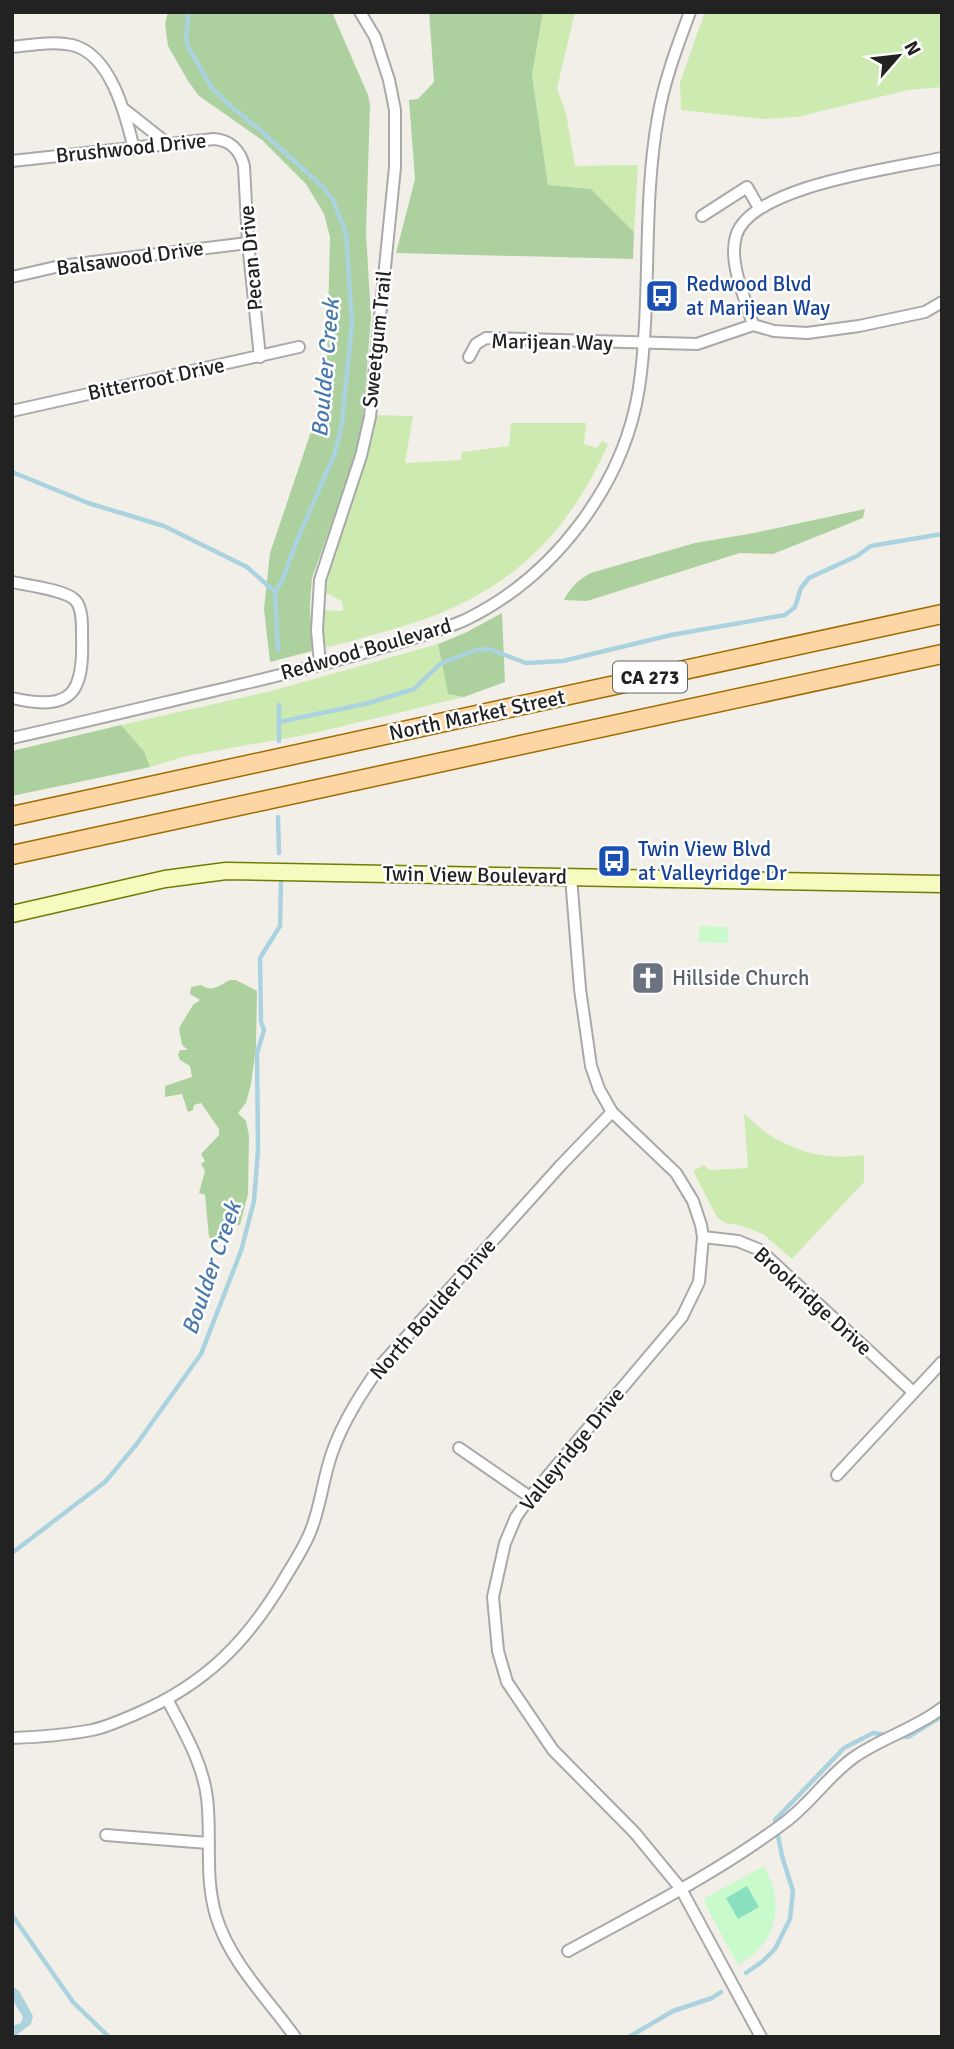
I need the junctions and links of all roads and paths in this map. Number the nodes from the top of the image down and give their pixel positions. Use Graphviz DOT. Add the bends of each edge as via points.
graph roads {
  1 [pos="360,12"];
  2 [pos="690,12"];
  3 [pos="12,47"];
  4 [pos="123,108"];
  5 [pos="168,145"];
  6 [pos="134,149"];
  7 [pos="242,158"];
  8 [pos="942,159"];
  9 [pos="12,161"];
  10 [pos="759,208"];
  11 [pos="702,216"];
  12 [pos="248,243"];
  13 [pos="12,277"];
  14 [pos="942,302"];
  15 [pos="754,325"];
  16 [pos="642,343"];
  17 [pos="299,347"];
  18 [pos="470,356"];
  19 [pos="260,357"];
  20 [pos="12,411"];
  21 [pos="12,582"];
  22 [pos="942,614"];
  23 [pos="942,654"];
  24 [pos="320,664"];
  25 [pos="12,698"];
  26 [pos="12,738"];
  27 [pos="12,816"];
  28 [pos="12,855"];
  29 [pos="571,877"];
  30 [pos="942,884"];
  31 [pos="12,914"];
  32 [pos="612,1112"];
  33 [pos="703,1237"];
  34 [pos="942,1362"];
  35 [pos="912,1391"];
  36 [pos="459,1448"];
  37 [pos="837,1475"];
  38 [pos="530,1497"];
  39 [pos="167,1699"];
  40 [pos="942,1708"];
  41 [pos="12,1738"];
  42 [pos="106,1835"];
  43 [pos="208,1843"];
  44 [pos="681,1889"];
  45 [pos="568,1951"];
  46 [pos="295,2037"];
  47 [pos="761,2037"];
  1 -- 24 [label="street, Sweetgum Trail" via="375,37 389,80 395,110 395,167 370,417 320,580"];
  2 -- 16 [label="street, Redwood Boulevard" via="667,76 654,139"];
  3 -- 4 [label="street" via="72,45 87,53 107,75"];
  4 -- 5 [label="street"];
  4 -- 6 [label="street"];
  5 -- 6 [label="street, Brushwood Drive"];
  5 -- 7 [label="street, Brushwood Drive" via="219,139"];
  6 -- 9 [label="street, Brushwood Drive"];
  7 -- 12 [label="street, Pecan Drive"];
  8 -- 10 [label="street" via="807,187"];
  10 -- 11 [label="street" via="747,187"];
  10 -- 15 [label="street" via="741,223 735,238 735,262"];
  12 -- 13 [label="street, Balsawood Drive" via="60,266"];
  12 -- 19 [label="street, Pecan Drive"];
  14 -- 15 [label="street" via="925,312 807,333"];
  15 -- 16 [label="street" via="696,344"];
  16 -- 18 [label="street, Marijean Way" via="486,338"];
  16 -- 24 [label="street, Redwood Boulevard" via="636,405 614,467 575,530 537,570 465,620"];
  17 -- 19 [label="street, Bitterroot Drive"];
  19 -- 20 [label="street, Bitterroot Drive"];
  21 -- 25 [label="street" via="75,600 80,608 83,657 80,682 71,694 53,700"];
  22 -- 27 [label="main road, North Market Street / CA 273"];
  23 -- 28 [label="main road, North Market Street / CA 273"];
  24 -- 26 [label="street, Redwood Boulevard"];
  29 -- 30 [label="street, Twin View Boulevard"];
  29 -- 31 [label="street, Twin View Boulevard" via="226,872 164,879"];
  29 -- 32 [label="street, Valleyridge Drive" via="591,1066"];
  32 -- 33 [label="street, Valleyridge Drive" via="680,1179 693,1201"];
  32 -- 39 [label="street, North Boulder Drive" via="381,1365 340,1433 311,1530 269,1607 220,1663"];
  33 -- 35 [label="street, Brookridge Drive" via="738,1241 760,1250"];
  33 -- 38 [label="street, Valleyridge Drive" via="699,1282 682,1317"];
  34 -- 35 [label="street"];
  35 -- 37 [label="street"];
  36 -- 38 [label="street"];
  38 -- 44 [label="street, Valleyridge Drive" via="505,1543 493,1597 498,1651 507,1682 553,1750 635,1833"];
  39 -- 41 [label="street, North Boulder Drive" via="98,1729"];
  39 -- 43 [label="street" via="204,1782"];
  40 -- 44 [label="street" via="862,1751 784,1823"];
  42 -- 43 [label="street"];
  43 -- 46 [label="street" via="211,1899 223,1935"];
  44 -- 45 [label="street"];
  44 -- 47 [label="street, Valleyridge Drive"];
}
